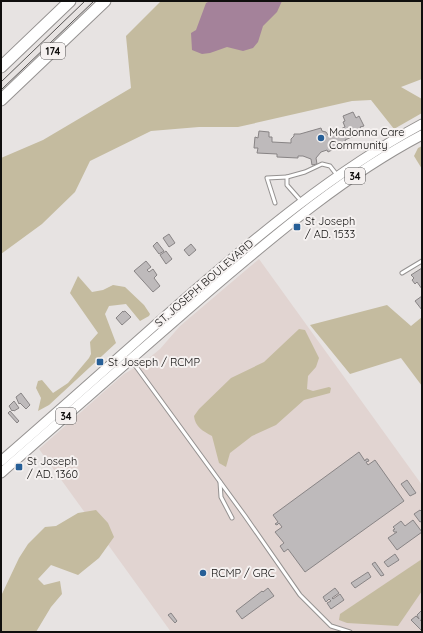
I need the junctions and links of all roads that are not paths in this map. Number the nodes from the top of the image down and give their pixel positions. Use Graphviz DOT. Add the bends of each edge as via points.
graph roads {
  1 [pos="70,1"];
  2 [pos="105,1"];
  3 [pos="1,67"];
  4 [pos="1,100"];
  5 [pos="422,124"];
  6 [pos="422,135"];
  7 [pos="287,176"];
  8 [pos="337,176"];
  9 [pos="302,202"];
  10 [pos="275,203"];
  11 [pos="309,209"];
  12 [pos="422,261"];
  13 [pos="402,273"];
  14 [pos="192,292"];
  15 [pos="200,300"];
  16 [pos="124,352"];
  17 [pos="131,360"];
  18 [pos="1,461"];
  19 [pos="1,473"];
  20 [pos="220,481"];
  21 [pos="232,518"];
  22 [pos="350,632"];
  1 -- 3 [label="highway, 174"];
  2 -- 4 [label="highway, 174"];
  5 -- 8 [label="main road, ST. JOSEPH BOULEVARD / 34" via="396,137"];
  6 -- 11 [label="main road, ST. JOSEPH BOULEVARD / 34" via="359,173"];
  7 -- 8 [label="lane" via="305,172 322,164 330,166"];
  7 -- 9 [label="lane" via="287,185"];
  7 -- 10 [label="lane" via="267,178"];
  8 -- 9 [label="main road, ST. JOSEPH BOULEVARD / 34"];
  9 -- 11 [label="main road"];
  9 -- 14 [label="main road, ST. JOSEPH BOULEVARD / 34"];
  11 -- 15 [label="main road, ST. JOSEPH BOULEVARD / 34"];
  12 -- 13 [label="lane"];
  14 -- 15 [label="main road"];
  14 -- 16 [label="main road, ST. JOSEPH BOULEVARD / 34"];
  15 -- 17 [label="main road, ST. JOSEPH BOULEVARD / 34"];
  16 -- 17 [label="lane"];
  16 -- 18 [label="main road, ST. JOSEPH BOULEVARD / 34"];
  17 -- 19 [label="main road, ST. JOSEPH BOULEVARD / 34"];
  17 -- 20 [label="lane"];
  20 -- 21 [label="lane" via="222,497"];
  20 -- 22 [label="lane" via="300,596 331,626"];
}
